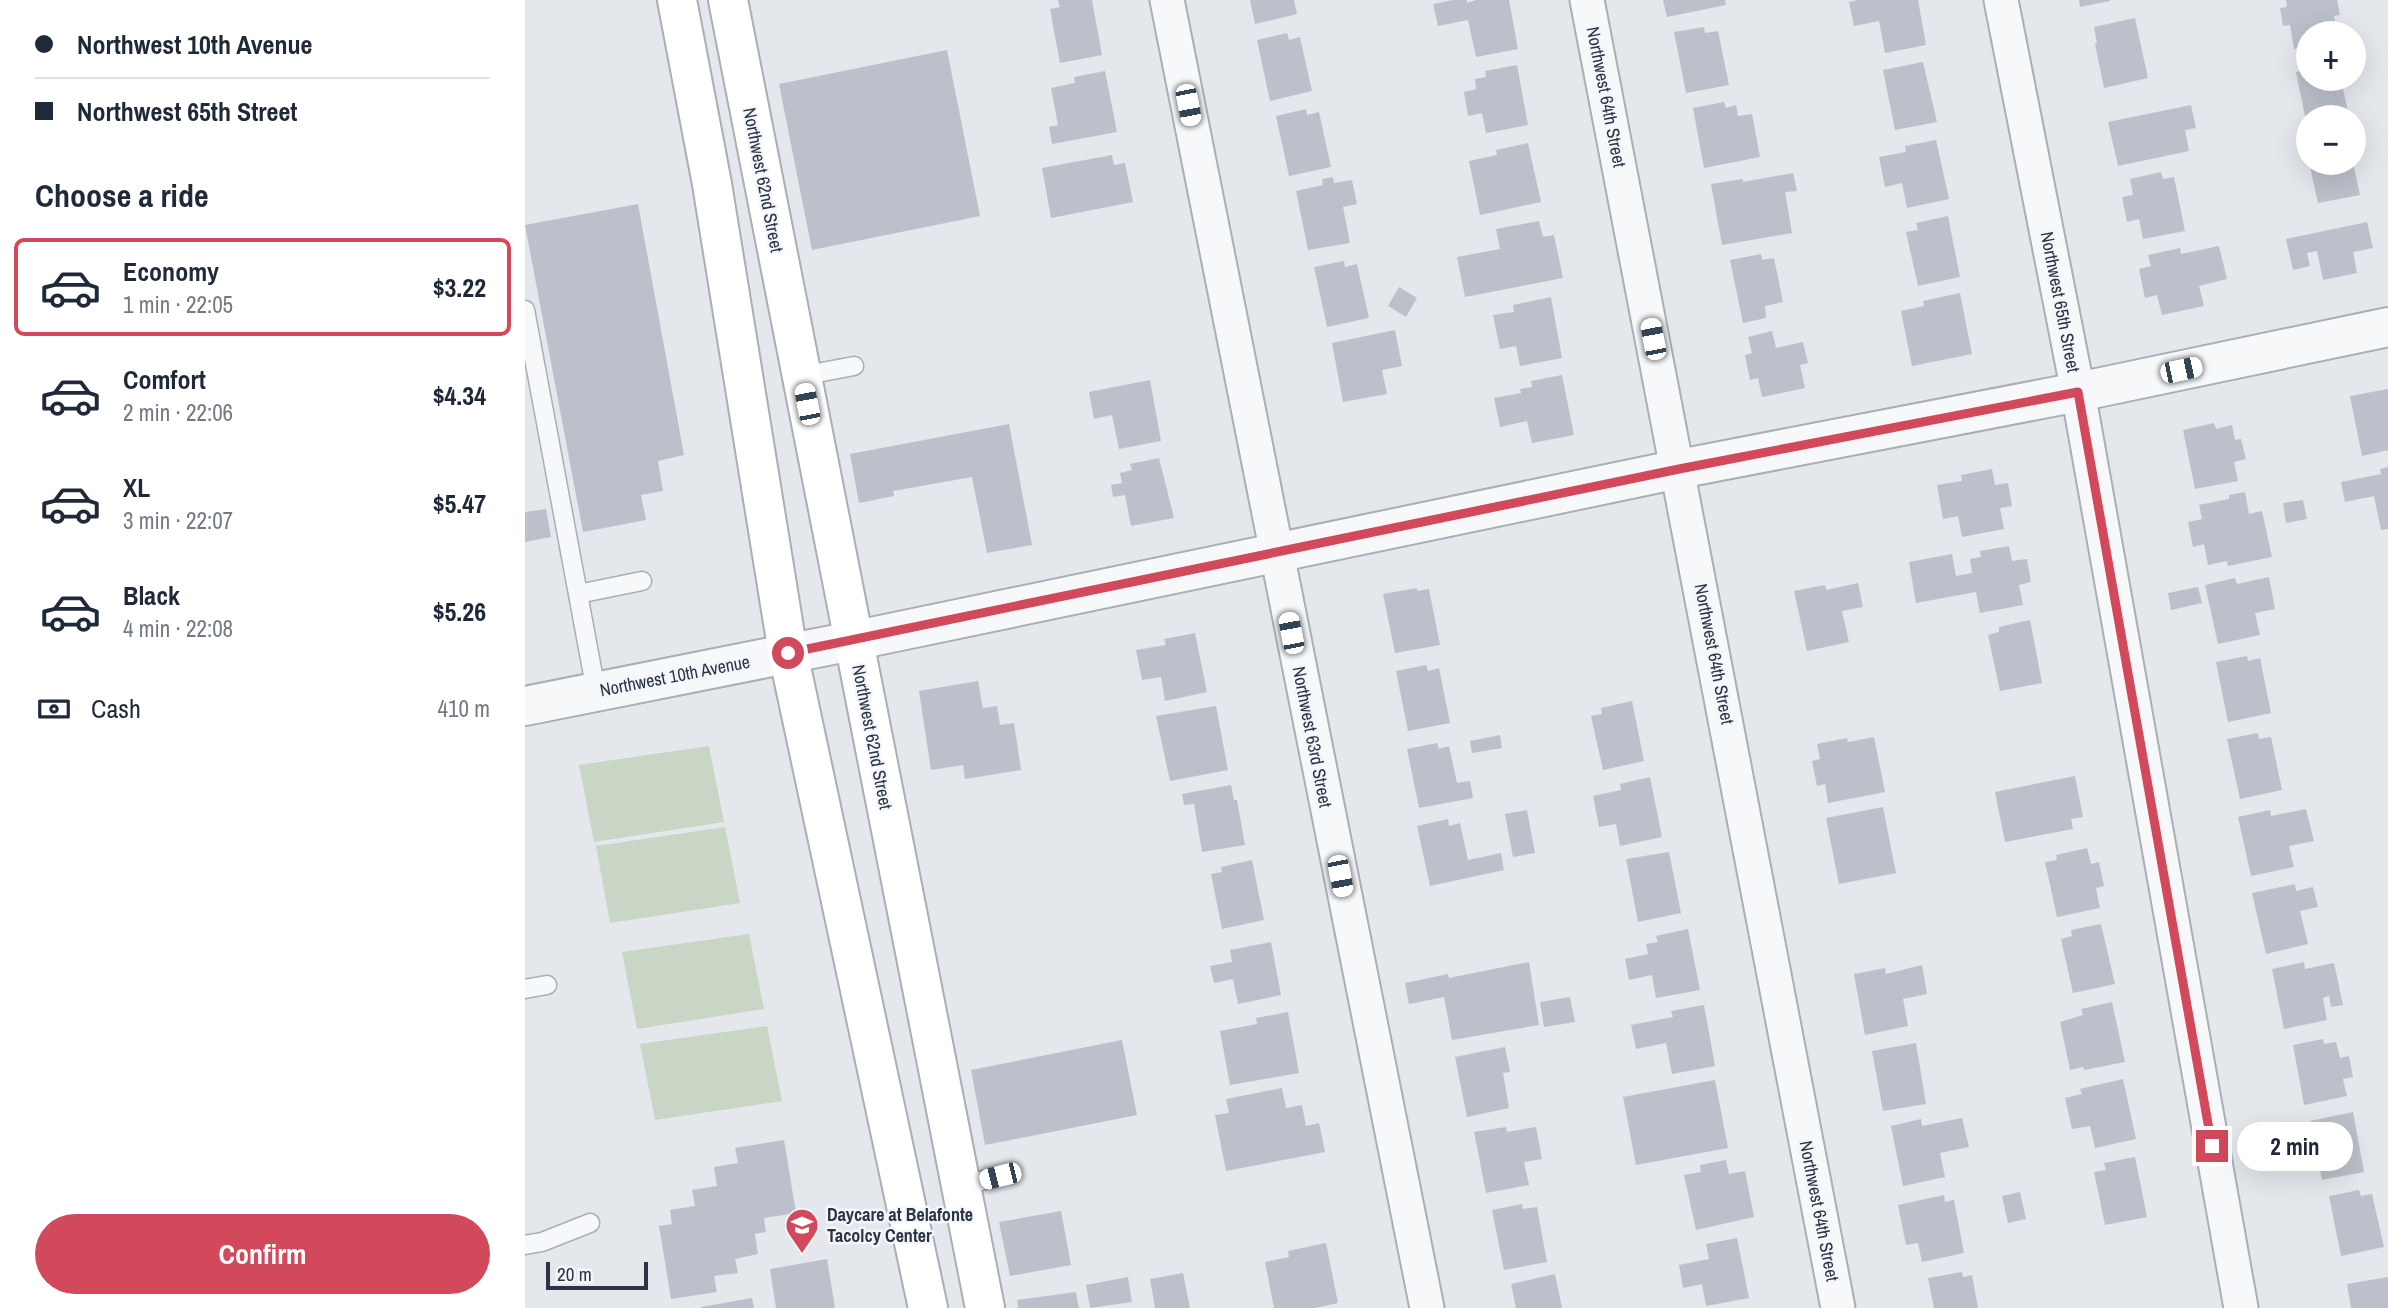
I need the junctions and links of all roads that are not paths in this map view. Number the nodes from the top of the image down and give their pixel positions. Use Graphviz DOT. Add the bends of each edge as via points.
graph roads {
  1 [pos="677,0"];
  2 [pos="728,0"];
  3 [pos="1167,0"];
  4 [pos="1587,0"];
  5 [pos="2001,0"];
  6 [pos="525,310"];
  7 [pos="2388,327"];
  8 [pos="854,366"];
  9 [pos="801,376"];
  10 [pos="2078,392"];
  11 [pos="1679,469"];
  12 [pos="1275,552"];
  13 [pos="642,581"];
  14 [pos="578,594"];
  15 [pos="852,641"];
  16 [pos="788,653"];
  17 [pos="596,691"];
  18 [pos="525,706"];
  19 [pos="547,985"];
  20 [pos="525,989"];
  21 [pos="1000,1176"];
  22 [pos="961,1186"];
  23 [pos="590,1223"];
  24 [pos="525,1245"];
  25 [pos="927,1308"];
  26 [pos="985,1308"];
  27 [pos="1427,1308"];
  28 [pos="1838,1308"];
  29 [pos="2241,1308"];
  1 -- 16 [label="main road" via="712,184"];
  2 -- 9 [label="main road, Northwest 62nd Street"];
  3 -- 12 [label="street, Northwest 63rd Street"];
  4 -- 11 [label="street, Northwest 64th Street"];
  5 -- 10 [label="street, Northwest 65th Street"];
  6 -- 14 [label="lane"];
  7 -- 10 [label="street, Northwest 10th Avenue"];
  8 -- 9 [label="lane"];
  9 -- 15 [label="main road, Northwest 62nd Street"];
  10 -- 11 [label="street, Northwest 10th Avenue"];
  10 -- 29 [label="street, Northwest 65th Street"];
  11 -- 12 [label="street, Northwest 10th Avenue"];
  11 -- 28 [label="street, Northwest 64th Street"];
  12 -- 15 [label="street, Northwest 10th Avenue"];
  12 -- 27 [label="street, Northwest 63rd Street"];
  13 -- 14 [label="lane"];
  14 -- 17 [label="lane"];
  15 -- 16 [label="street, Northwest 10th Avenue"];
  15 -- 22 [label="main road, Northwest 62nd Street"];
  16 -- 17 [label="street, Northwest 10th Avenue"];
  16 -- 25 [label="main road"];
  17 -- 18 [label="street, Northwest 10th Avenue"];
  19 -- 20 [label="lane"];
  21 -- 22 [label="lane"];
  22 -- 26 [label="main road, Northwest 62nd Street"];
  23 -- 24 [label="lane"];
}
